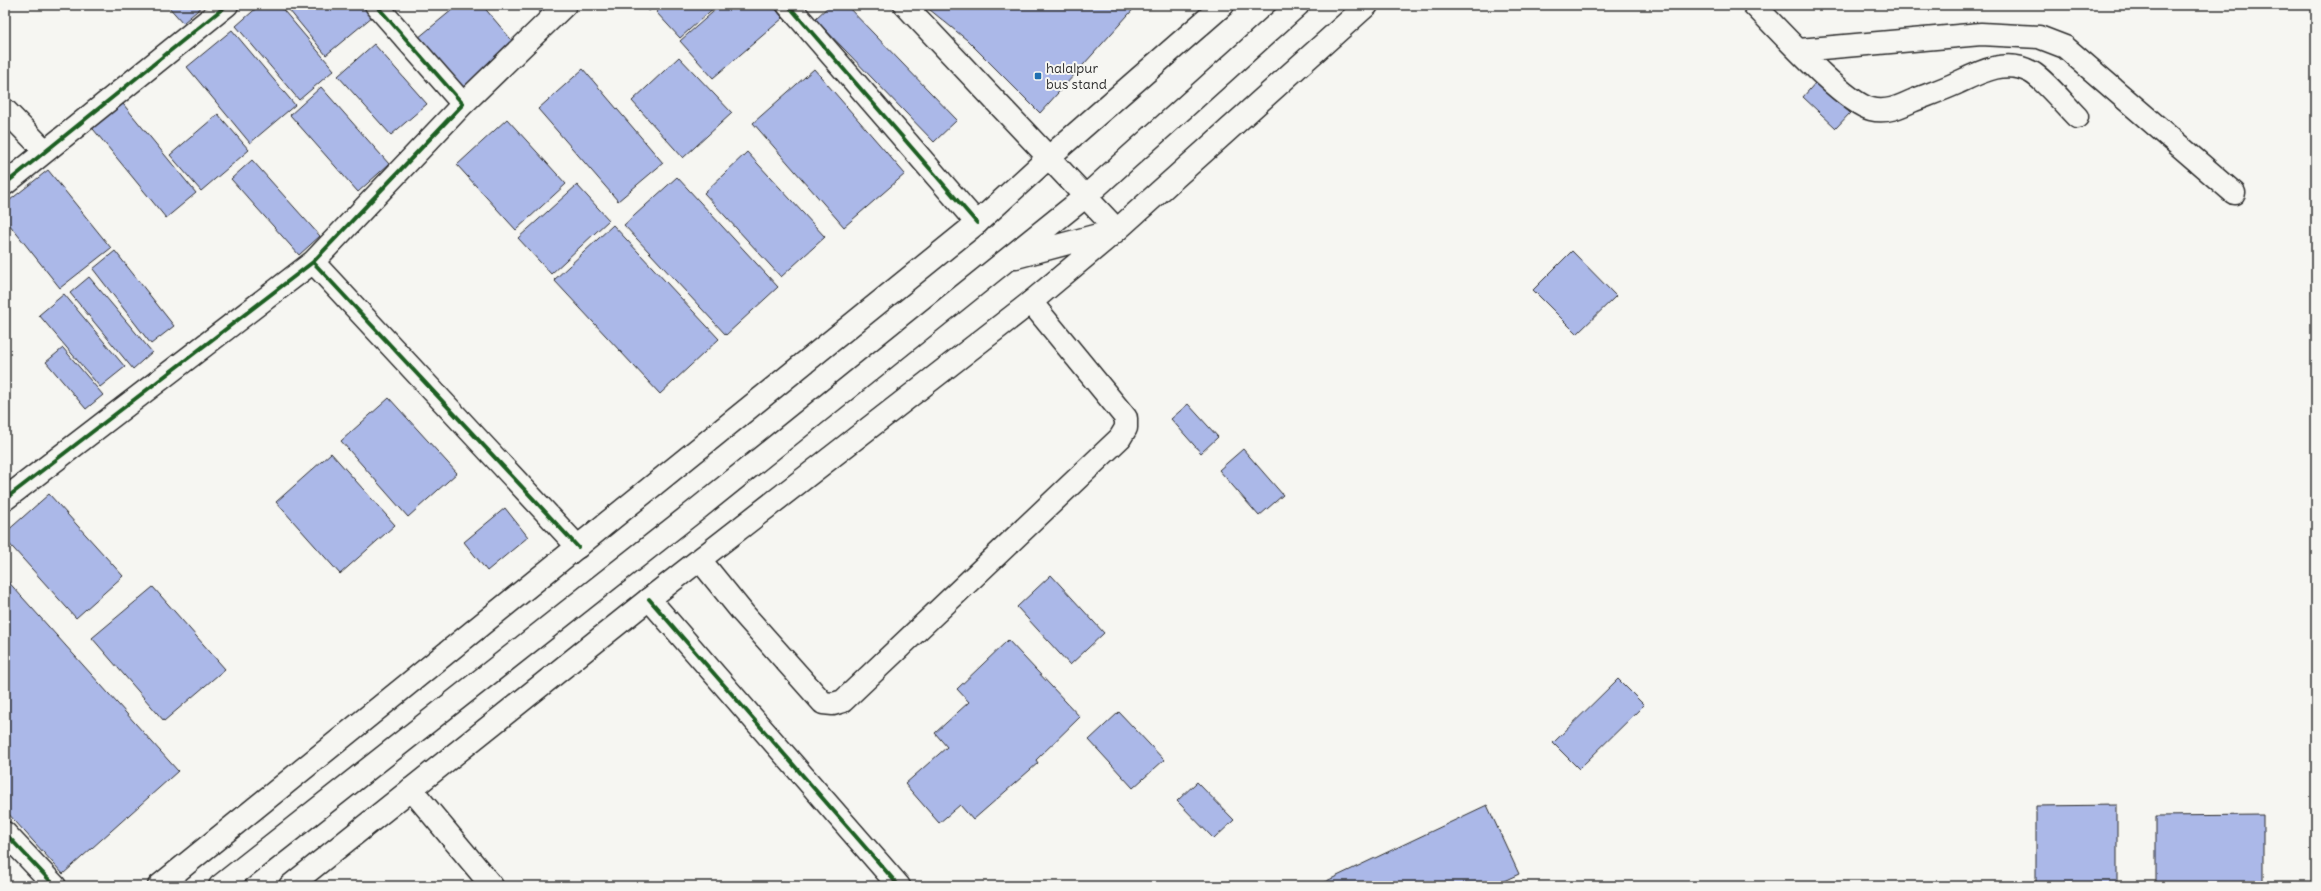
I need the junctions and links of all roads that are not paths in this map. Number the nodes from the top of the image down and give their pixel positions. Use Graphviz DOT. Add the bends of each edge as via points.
graph roads {
  1 [pos="227,5"];
  2 [pos="376,5"];
  3 [pos="565,5"];
  4 [pos="788,5"];
  5 [pos="905,5"];
  6 [pos="1223,5"];
  7 [pos="1298,5"];
  8 [pos="1368,5"];
  9 [pos="1754,5"];
  10 [pos="1799,50"];
  11 [pos="463,104"];
  12 [pos="5,110"];
  13 [pos="2077,117"];
  14 [pos="45,151"];
  15 [pos="1049,157"];
  16 [pos="5,184"];
  17 [pos="2234,193"];
  18 [pos="1086,196"];
  19 [pos="977,223"];
  20 [pos="1117,230"];
  21 [pos="1007,260"];
  22 [pos="313,262"];
  23 [pos="1031,302"];
  24 [pos="5,499"];
  25 [pos="578,547"];
  26 [pos="700,560"];
  27 [pos="648,599"];
  28 [pos="411,789"];
  29 [pos="5,833"];
  30 [pos="56,886"];
  31 [pos="159,886"];
  32 [pos="220,886"];
  33 [pos="290,886"];
  34 [pos="492,886"];
  35 [pos="899,886"];
  1 -- 14 [label="main road"];
  2 -- 11 [label="main road"];
  3 -- 11 [label="main road"];
  4 -- 19 [label="main road"];
  5 -- 15 [label="main road"];
  6 -- 15 [label="main road"];
  7 -- 18 [label="main road"];
  8 -- 20 [label="main road"];
  9 -- 10 [label="main road"];
  10 -- 13 [label="main road" via="1849,97 1870,109 1883,111 1896,108 1957,84 1978,72 2016,67 2032,73"];
  10 -- 17 [label="main road" via="1981,34 2039,37 2065,47"];
  11 -- 22 [label="main road"];
  12 -- 14 [label="main road"];
  14 -- 16 [label="main road"];
  15 -- 18 [label="main road"];
  15 -- 19 [label="main road"];
  18 -- 20 [label="main road"];
  18 -- 21 [label="main road"];
  19 -- 25 [label="main road"];
  20 -- 21 [label="main road"];
  20 -- 23 [label="main road"];
  21 -- 32 [label="main road" via="695,511"];
  22 -- 24 [label="main road"];
  22 -- 25 [label="main road"];
  23 -- 26 [label="main road"];
  23 -- 26 [label="main road" via="1126,418 1126,428 1120,438 843,701 823,703"];
  25 -- 31 [label="main road"];
  26 -- 27 [label="main road"];
  27 -- 28 [label="main road"];
  27 -- 35 [label="main road"];
  28 -- 33 [label="main road"];
  28 -- 34 [label="main road"];
  29 -- 30 [label="main road"];
}
